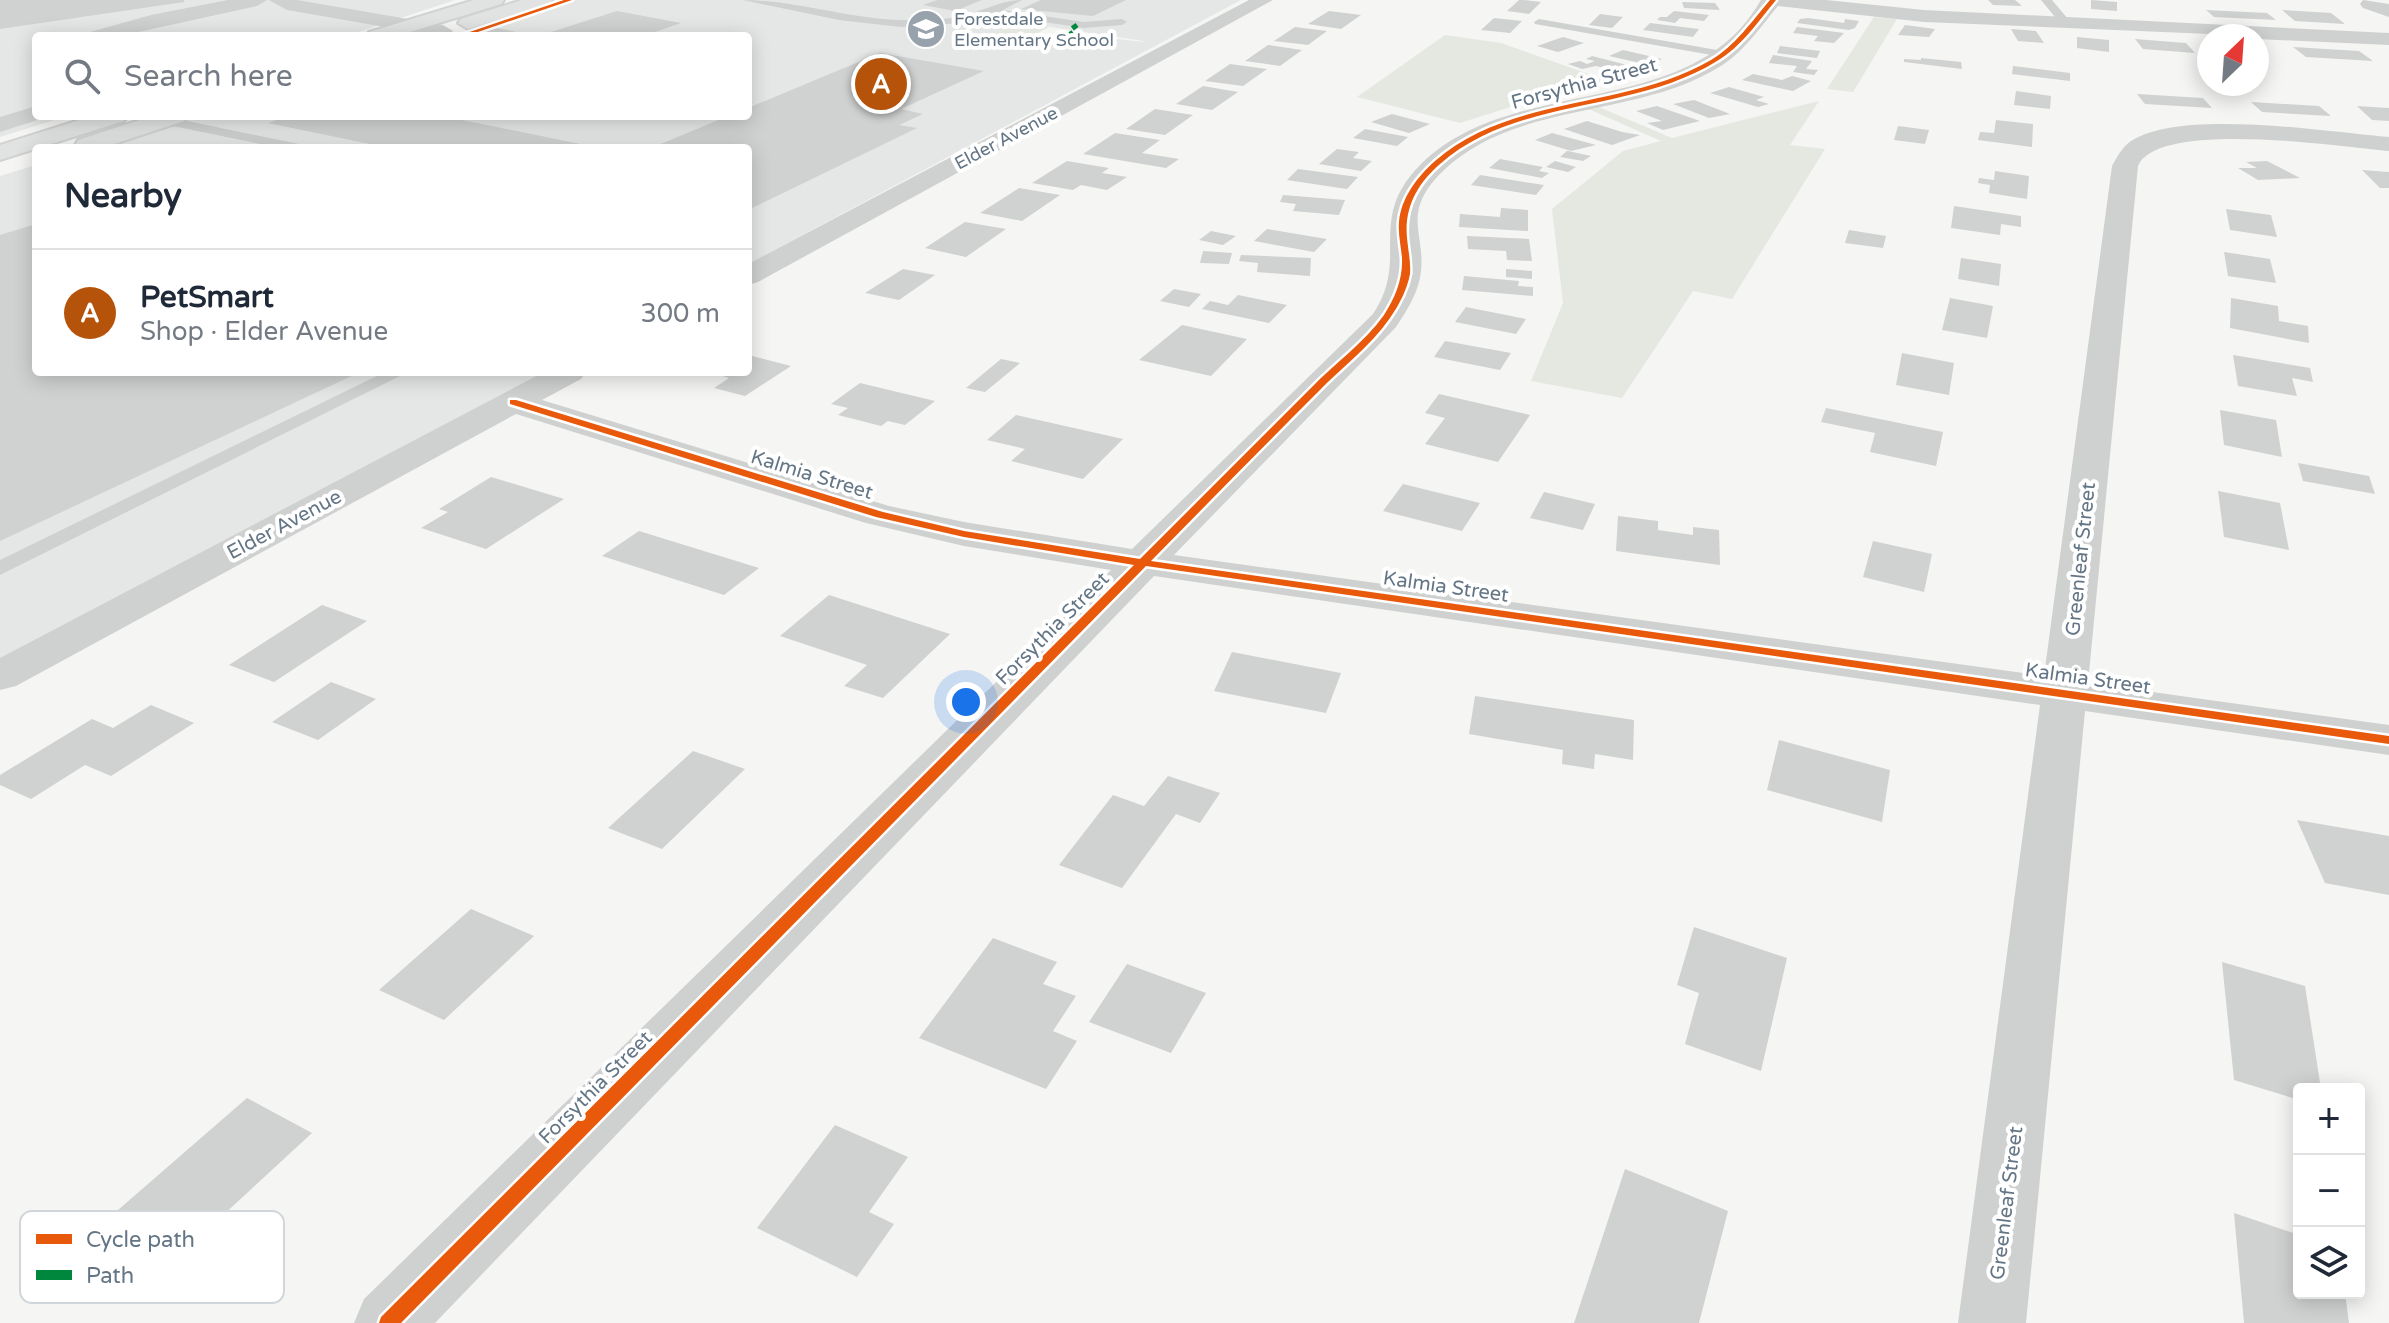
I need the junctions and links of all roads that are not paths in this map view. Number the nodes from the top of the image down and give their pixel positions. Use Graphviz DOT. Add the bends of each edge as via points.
graph roads {
  1 [pos="257,0"];
  2 [pos="279,0"];
  3 [pos="330,0"];
  4 [pos="494,0"];
  5 [pos="542,0"];
  6 [pos="748,0"];
  7 [pos="1017,0"];
  8 [pos="1263,0"];
  9 [pos="1772,0"];
  10 [pos="2046,0"];
  11 [pos="226,3"];
  12 [pos="991,11"];
  13 [pos="2064,21"];
  14 [pos="1122,22"];
  15 [pos="1539,22"];
  16 [pos="429,28"];
  17 [pos="467,30"];
  18 [pos="111,32"];
  19 [pos="402,32"];
  20 [pos="2389,39"];
  21 [pos="1723,54"];
  22 [pos="32,114"];
  23 [pos="105,120"];
  24 [pos="164,120"];
  25 [pos="179,120"];
  26 [pos="0,125"];
  27 [pos="38,144"];
  28 [pos="89,144"];
  29 [pos="282,144"];
  30 [pos="2389,144"];
  31 [pos="32,146"];
  32 [pos="13,153"];
  33 [pos="0,173"];
  34 [pos="752,274"];
  35 [pos="391,376"];
  36 [pos="562,376"];
  37 [pos="513,402"];
  38 [pos="290,403"];
  39 [pos="318,413"];
  40 [pos="1145,563"];
  41 [pos="0,568"];
  42 [pos="0,676"];
  43 [pos="2065,695"];
  44 [pos="2389,740"];
  45 [pos="388,1323"];
  46 [pos="1992,1323"];
  1 -- 11 [label="street"];
  2 -- 16 [label="street"];
  3 -- 16 [label="street"];
  4 -- 16 [label="main road"];
  5 -- 17 [label="main road"];
  6 -- 12 [label="lane" via="882,22 956,21"];
  7 -- 12 [label="lane"];
  8 -- 34 [label="street, Elder Avenue"];
  9 -- 13 [label="street" via="1899,14"];
  9 -- 21 [label="street, Forsythia Street"];
  10 -- 13 [label="lane"];
  11 -- 18 [label="street"];
  12 -- 14 [label="lane" via="1084,25"];
  13 -- 20 [label="street"];
  15 -- 21 [label="lane"];
  16 -- 17 [label="main road"];
  16 -- 19 [label="main road"];
  21 -- 40 [label="street, Forsythia Street" via="1702,68 1650,87 1520,119 1446,155 1423,176 1407,203 1402,223 1406,275 1385,318"];
  22 -- 26 [label="street"];
  23 -- 27 [label="main road"];
  24 -- 28 [label="main road"];
  25 -- 29 [label="lane"];
  30 -- 43 [label="street, Greenleaf Street" via="2190,134 2146,143 2128,158"];
  31 -- 32 [label="main road"];
  32 -- 33 [label="main road"];
  35 -- 39 [label="lane"];
  36 -- 37 [label="street, Elder Avenue"];
  37 -- 40 [label="street, Kalmia Street" via="880,515"];
  37 -- 42 [label="street, Elder Avenue"];
  38 -- 39 [label="lane"];
  39 -- 41 [label="lane"];
  40 -- 43 [label="street, Kalmia Street"];
  40 -- 45 [label="street, Forsythia Street"];
  43 -- 44 [label="street, Kalmia Street"];
  43 -- 46 [label="street, Greenleaf Street"];
}
